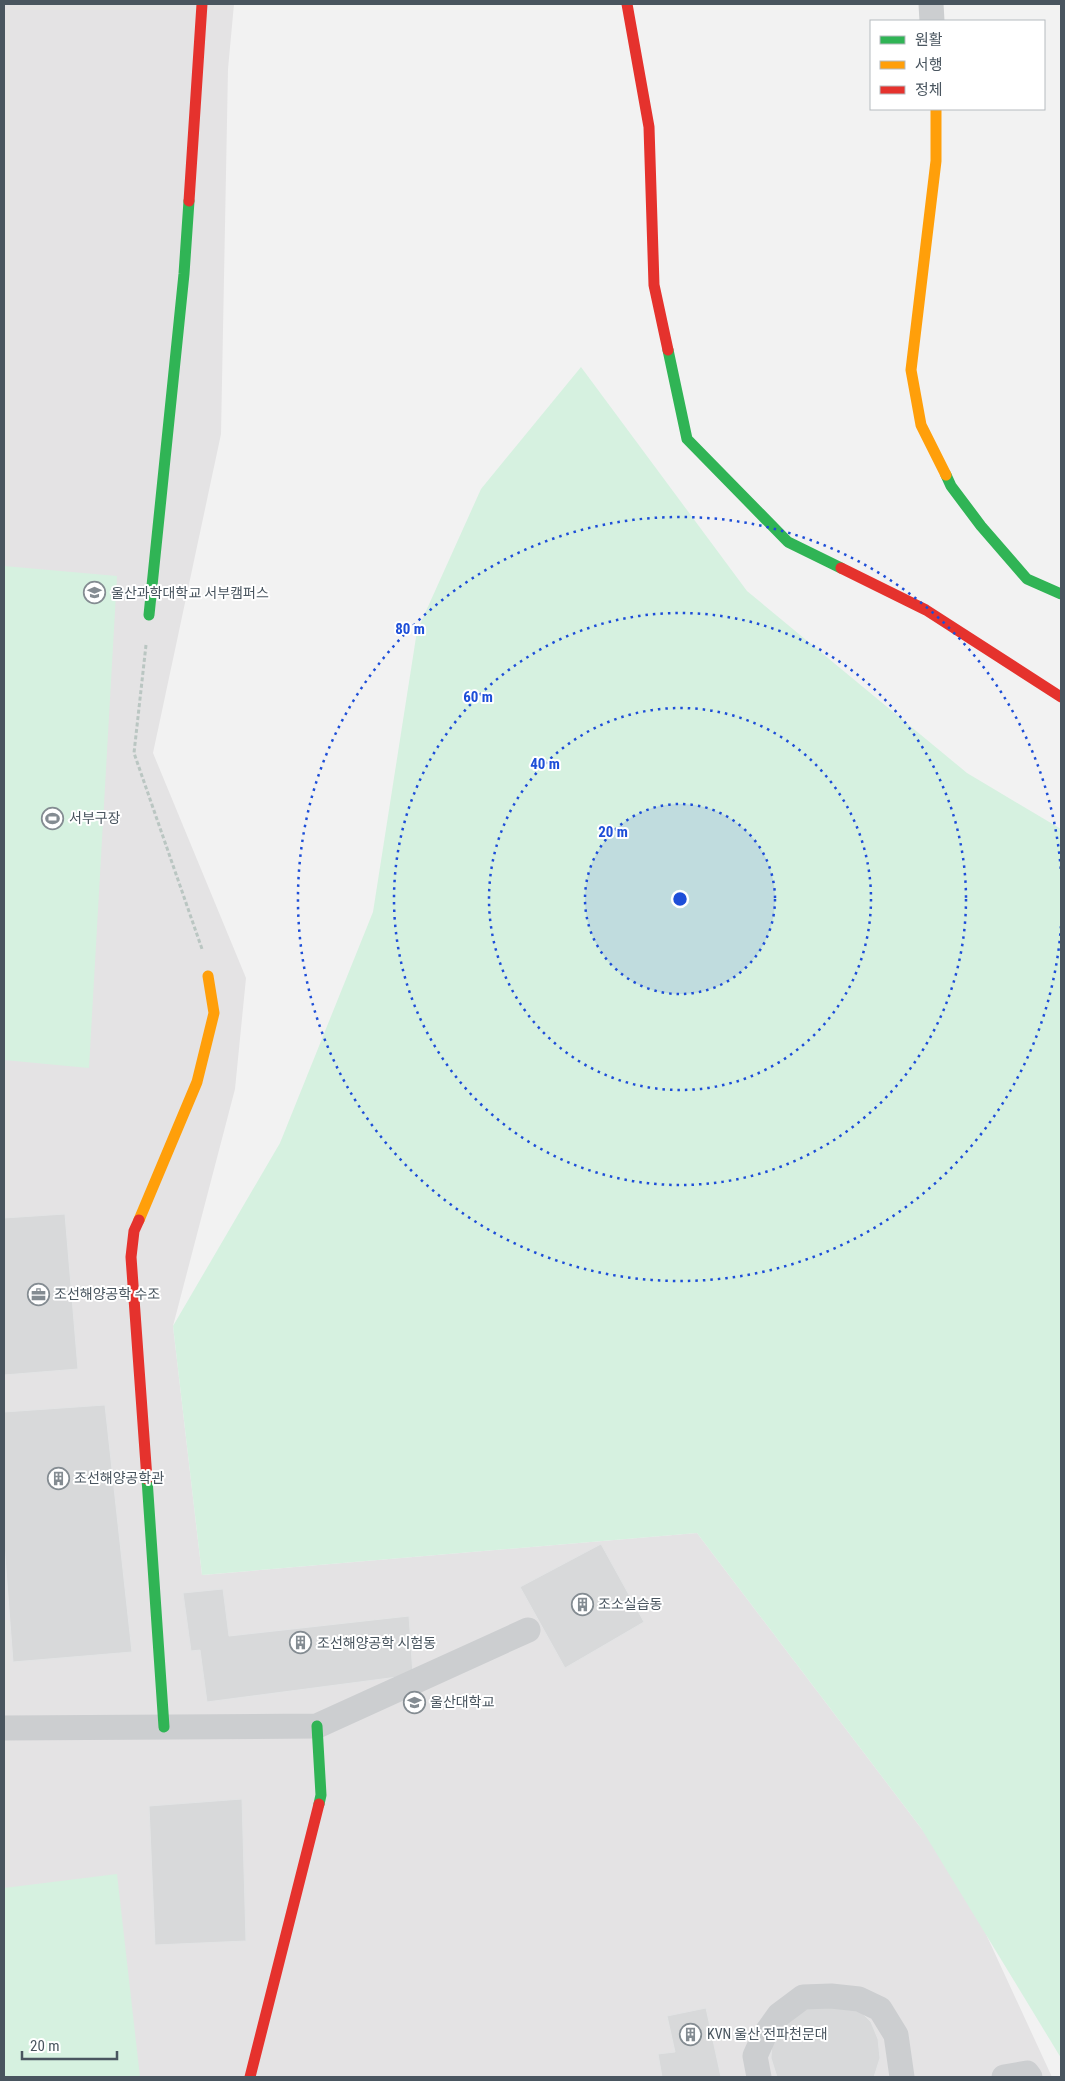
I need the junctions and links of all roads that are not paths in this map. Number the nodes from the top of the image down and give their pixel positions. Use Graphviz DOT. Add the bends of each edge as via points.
graph roads {
  1 [pos="202,4"];
  2 [pos="627,4"];
  3 [pos="931,4"];
  4 [pos="932,20"];
  5 [pos="936,110"];
  6 [pos="1061,594"];
  7 [pos="149,615"];
  8 [pos="1061,697"];
  9 [pos="208,976"];
  10 [pos="528,1630"];
  11 [pos="317,1726"];
  12 [pos="164,1727"];
  13 [pos="4,1728"];
  14 [pos="250,2077"];
  15 [pos="759,2077"];
  16 [pos="902,2077"];
  17 [pos="1004,2077"];
  18 [pos="1030,2077"];
  1 -- 7 [label="street" via="184,274"];
  2 -- 8 [label="street" via="649,127 654,285 687,439 788,542 926,610"];
  3 -- 4 [label="street"];
  5 -- 6 [label="street" via="936,162 910,370 921,425 950,486 981,526 1027,579"];
  9 -- 12 [label="street" via="214,1013 197,1082 134,1231 132,1257"];
  10 -- 11 [label="street"];
  11 -- 12 [label="street"];
  11 -- 14 [label="street" via="321,1795"];
  12 -- 13 [label="street"];
  15 -- 16 [label="street" via="755,2056 764,2036 779,2016 803,1997 831,1996 859,1999 880,2009 896,2035"];
  17 -- 18 [label="street" via="1027,2073"];
}
